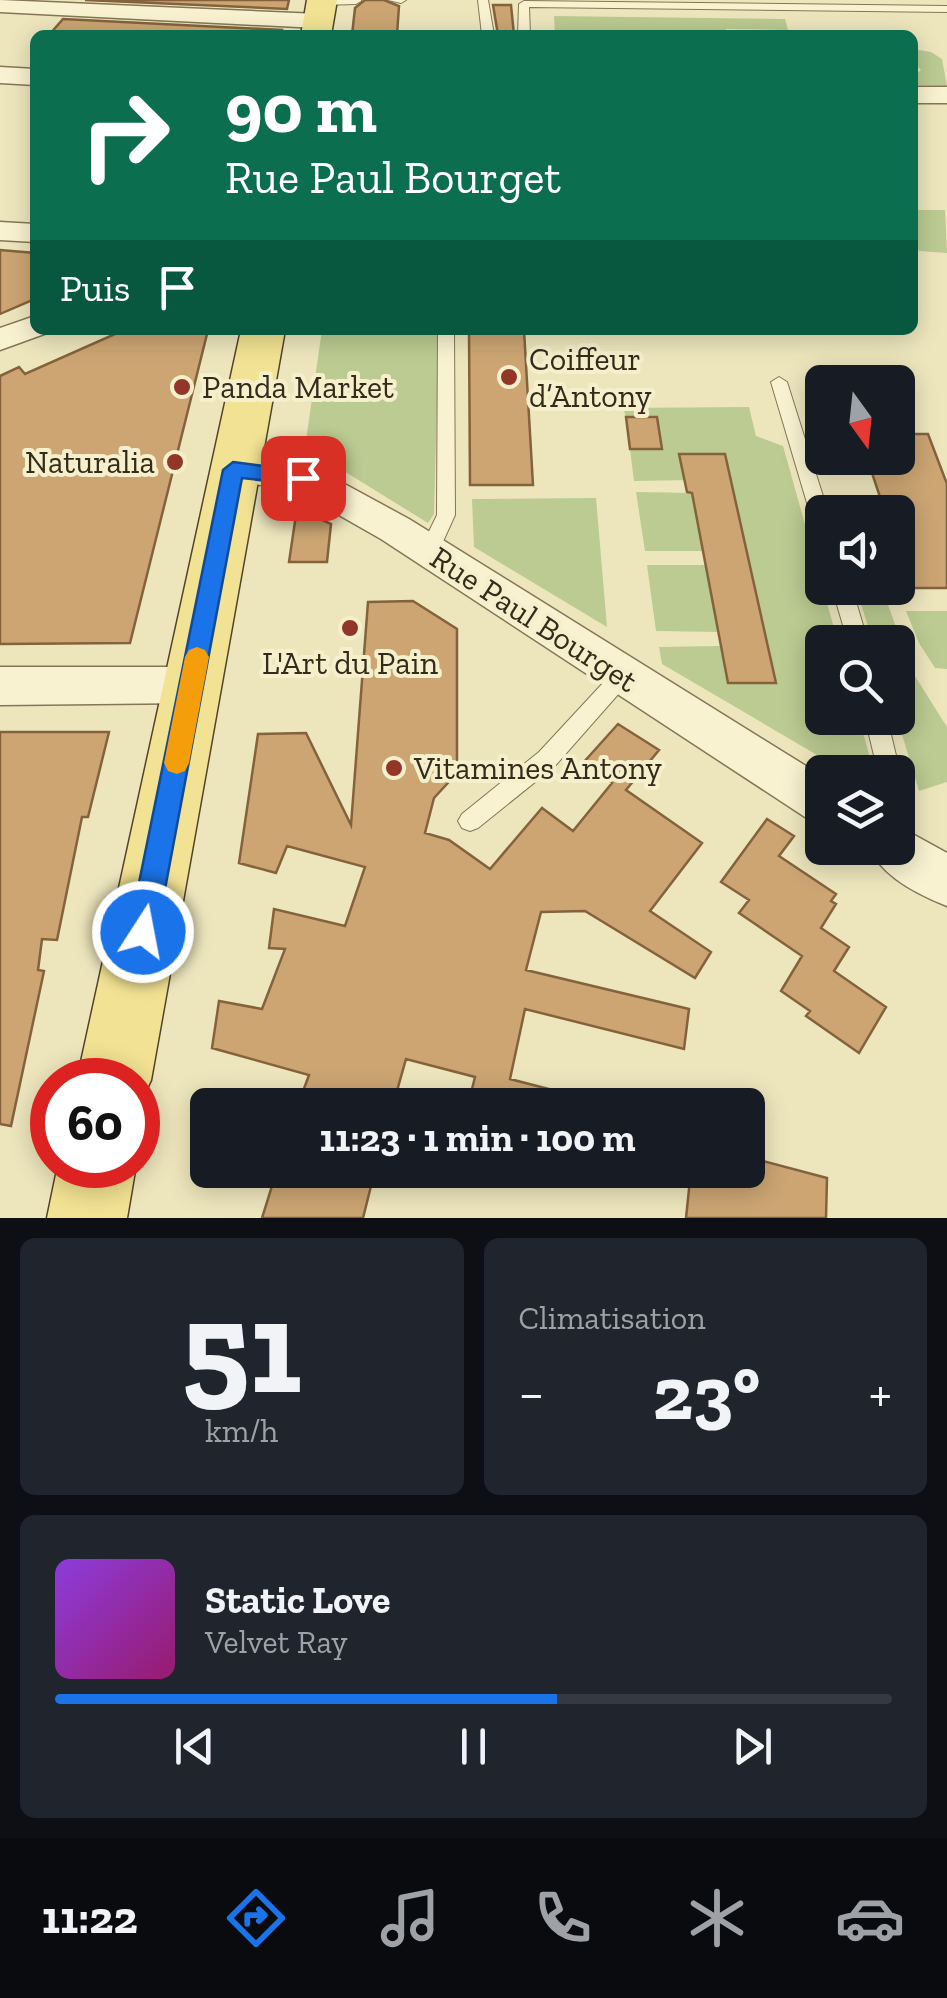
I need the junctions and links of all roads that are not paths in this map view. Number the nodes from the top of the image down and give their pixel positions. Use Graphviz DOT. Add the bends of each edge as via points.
graph roads {
  1 [pos="393,0"];
  2 [pos="401,0"];
  3 [pos="483,0"];
  4 [pos="356,2"];
  5 [pos="0,5"];
  6 [pos="947,8"];
  7 [pos="320,15"];
  8 [pos="487,30"];
  9 [pos="524,30"];
  10 [pos="0,75"];
  11 [pos="30,77"];
  12 [pos="918,95"];
  13 [pos="947,95"];
  14 [pos="0,231"];
  15 [pos="30,234"];
  16 [pos="30,328"];
  17 [pos="262,335"];
  18 [pos="446,335"];
  19 [pos="0,340"];
  20 [pos="779,382"];
  21 [pos="233,470"];
  22 [pos="814,495"];
  23 [pos="429,552"];
  24 [pos="622,676"];
  25 [pos="191,685"];
  26 [pos="0,686"];
  27 [pos="805,791"];
  28 [pos="470,821"];
  29 [pos="915,861"];
  30 [pos="947,882"];
  31 [pos="118,1058"];
  32 [pos="92,1188"];
  33 [pos="86,1218"];
  1 -- 2 [label="lane"];
  3 -- 8 [label="lane"];
  4 -- 7 [label="lane"];
  5 -- 7 [label="street"];
  6 -- 9 [label="lane" via="524,4"];
  10 -- 11 [label="street"];
  12 -- 13 [label="street"];
  14 -- 15 [label="street"];
  16 -- 19 [label="street"];
  17 -- 21 [label="main road"];
  18 -- 23 [label="lane" via="446,515"];
  20 -- 22 [label="lane"];
  21 -- 23 [label="street, Rue Paul Bourget" via="303,478"];
  21 -- 25 [label="main road"];
  23 -- 24 [label="street, Rue Paul Bourget"];
  24 -- 27 [label="street, Rue Paul Bourget"];
  24 -- 28 [label="lane" via="547,759"];
  25 -- 26 [label="street"];
  25 -- 31 [label="main road"];
  29 -- 30 [label="street"];
  32 -- 33 [label="main road"];
}
